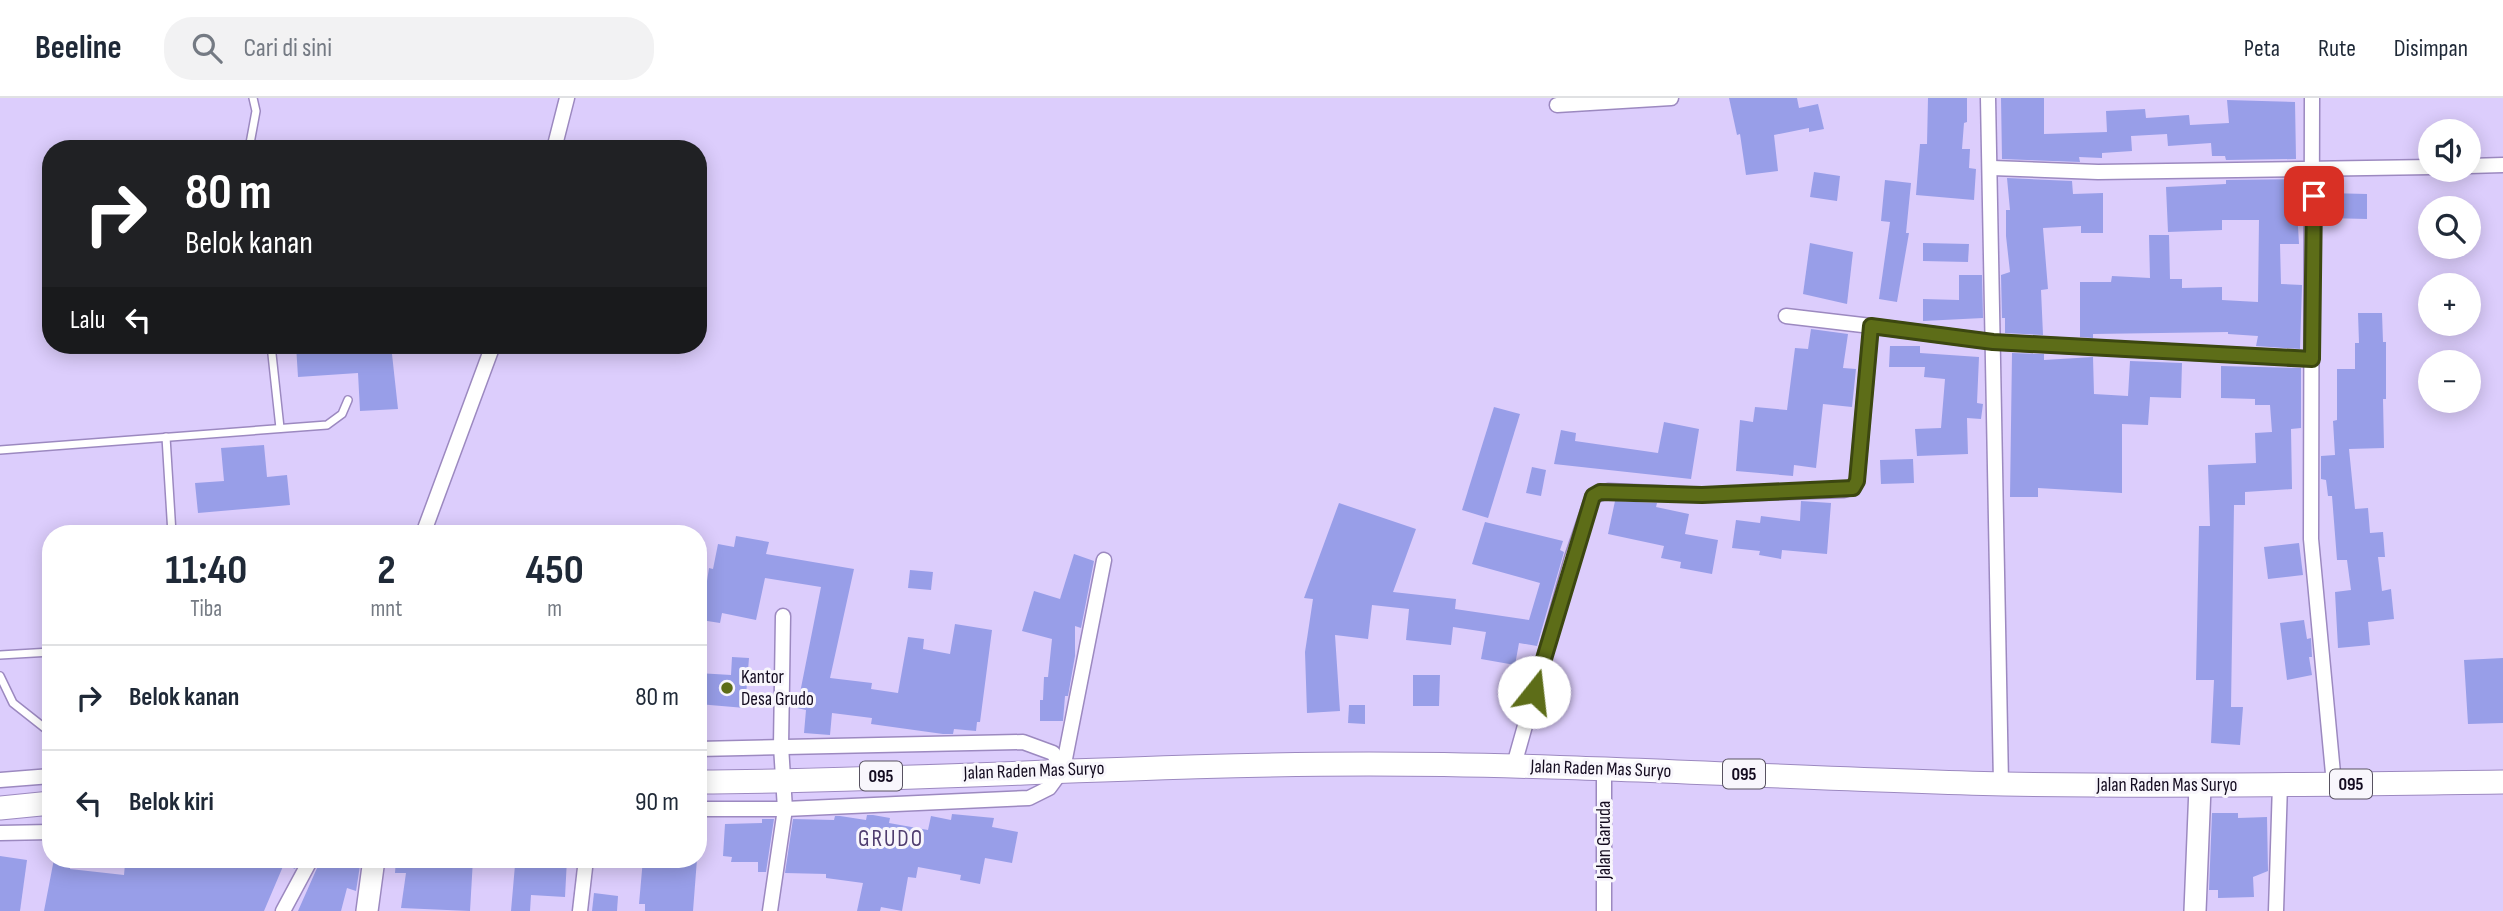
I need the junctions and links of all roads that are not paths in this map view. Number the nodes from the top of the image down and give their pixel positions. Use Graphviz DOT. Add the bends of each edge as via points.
graph roads {
  1 [pos="253,98"];
  2 [pos="567,98"];
  3 [pos="1671,98"];
  4 [pos="1989,98"];
  5 [pos="2312,98"];
  6 [pos="1614,100"];
  7 [pos="1557,105"];
  8 [pos="250,140"];
  9 [pos="556,140"];
  10 [pos="2503,165"];
  11 [pos="2481,166"];
  12 [pos="2418,167"];
  13 [pos="1992,168"];
  14 [pos="2314,169"];
  15 [pos="1786,316"];
  16 [pos="1871,326"];
  17 [pos="1993,342"];
  18 [pos="272,354"];
  19 [pos="490,354"];
  20 [pos="2312,359"];
  21 [pos="348,400"];
  22 [pos="280,428"];
  23 [pos="166,437"];
  24 [pos="0,450"];
  25 [pos="171,525"];
  26 [pos="426,525"];
  27 [pos="1104,560"];
  28 [pos="783,615"];
  29 [pos="42,653"];
  30 [pos="0,655"];
  31 [pos="0,676"];
  32 [pos="42,726"];
  33 [pos="781,746"];
  34 [pos="707,749"];
  35 [pos="1514,765"];
  36 [pos="1063,769"];
  37 [pos="1604,769"];
  38 [pos="42,777"];
  39 [pos="0,779"];
  40 [pos="784,780"];
  41 [pos="707,782"];
  42 [pos="2503,782"];
  43 [pos="2001,784"];
  44 [pos="2280,784"];
  45 [pos="2334,784"];
  46 [pos="2200,786"];
  47 [pos="42,804"];
  48 [pos="0,808"];
  49 [pos="707,809"];
  50 [pos="785,809"];
  51 [pos="42,832"];
  52 [pos="0,834"];
  53 [pos="306,868"];
  54 [pos="373,868"];
  55 [pos="585,868"];
  56 [pos="282,911"];
  57 [pos="368,911"];
  58 [pos="580,911"];
  59 [pos="771,911"];
  60 [pos="1604,911"];
  61 [pos="2195,911"];
  62 [pos="2276,911"];
  1 -- 8 [label="lane" via="256,111"];
  2 -- 9 [label="street"];
  3 -- 6 [label="street"];
  4 -- 13 [label="street"];
  5 -- 14 [label="street"];
  6 -- 7 [label="street"];
  10 -- 11 [label="street"];
  12 -- 14 [label="street"];
  13 -- 14 [label="street" via="2098,172"];
  13 -- 17 [label="street"];
  14 -- 20 [label="street"];
  15 -- 16 [label="street"];
  16 -- 17 [label="street"];
  16 -- 35 [label="street" via="1853,488 1702,495 1608,491 1593,496"];
  17 -- 20 [label="street"];
  17 -- 43 [label="street"];
  18 -- 22 [label="lane"];
  19 -- 26 [label="street"];
  20 -- 45 [label="street" via="2311,539"];
  21 -- 22 [label="lane" via="342,414 327,425"];
  22 -- 23 [label="lane"];
  23 -- 24 [label="lane"];
  23 -- 25 [label="lane"];
  27 -- 36 [label="street"];
  28 -- 33 [label="street"];
  29 -- 30 [label="lane"];
  31 -- 32 [label="lane" via="12,703"];
  33 -- 34 [label="street"];
  33 -- 36 [label="street" via="1023,741 1052,753"];
  33 -- 40 [label="street"];
  35 -- 36 [label="main road, Jalan Raden Mas Suryo / 095"];
  35 -- 37 [label="main road, Jalan Raden Mas Suryo / 095"];
  36 -- 40 [label="main road, Jalan Raden Mas Suryo / 095"];
  36 -- 50 [label="street" via="1049,788 1029,798"];
  37 -- 43 [label="main road, Jalan Raden Mas Suryo / 095"];
  37 -- 60 [label="street, Jalan Garuda"];
  38 -- 39 [label="street"];
  40 -- 41 [label="main road, Jalan Raden Mas Suryo / 095"];
  40 -- 50 [label="street"];
  42 -- 45 [label="main road, Jalan Raden Mas Suryo / 095"];
  43 -- 46 [label="main road, Jalan Raden Mas Suryo / 095"];
  44 -- 45 [label="main road, Jalan Raden Mas Suryo / 095"];
  44 -- 46 [label="main road, Jalan Raden Mas Suryo / 095"];
  44 -- 62 [label="street"];
  46 -- 61 [label="street"];
  47 -- 48 [label="main road"];
  49 -- 50 [label="street"];
  50 -- 59 [label="street"];
  51 -- 52 [label="street"];
  53 -- 56 [label="street"];
  54 -- 57 [label="street"];
  55 -- 58 [label="street"];
}
